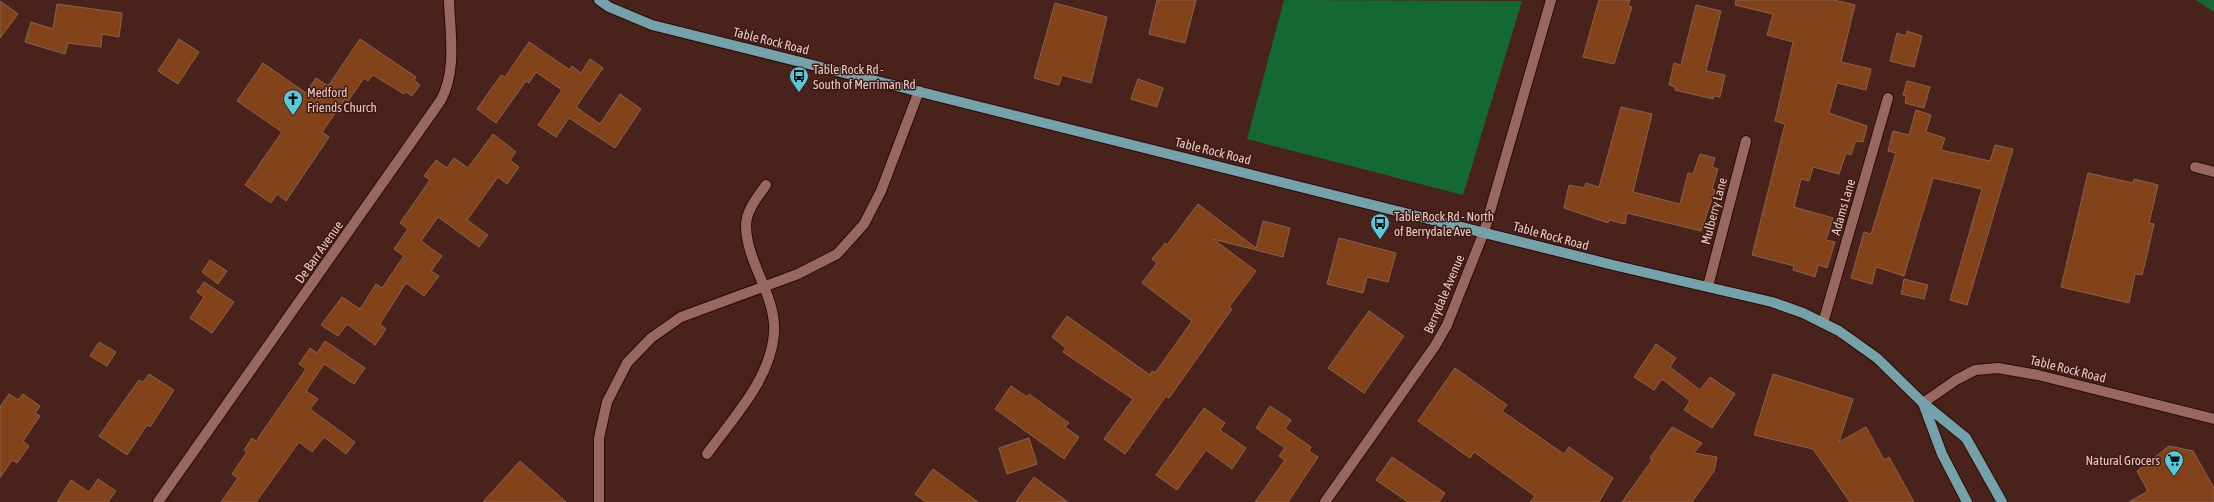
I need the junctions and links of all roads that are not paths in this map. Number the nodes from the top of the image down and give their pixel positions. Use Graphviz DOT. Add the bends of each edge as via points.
graph roads {
  1 [pos="449,0"];
  2 [pos="599,0"];
  3 [pos="1551,0"];
  4 [pos="920,91"];
  5 [pos="1888,98"];
  6 [pos="1746,141"];
  7 [pos="2195,167"];
  8 [pos="2214,172"];
  9 [pos="766,185"];
  10 [pos="1484,232"];
  11 [pos="763,286"];
  12 [pos="1708,286"];
  13 [pos="1823,323"];
  14 [pos="1923,403"];
  15 [pos="2214,419"];
  16 [pos="707,454"];
  17 [pos="158,502"];
  18 [pos="599,502"];
  19 [pos="1325,502"];
  20 [pos="1967,502"];
  21 [pos="2002,502"];
  1 -- 17 [label="street, De Barr Avenue" via="450,70 447,89 441,100"];
  2 -- 4 [label="main road, Table Rock Road" via="609,7 652,25"];
  3 -- 10 [label="street, Berrydale Avenue"];
  4 -- 10 [label="main road, Table Rock Road"];
  4 -- 11 [label="street" via="881,191 864,224 837,254 798,274"];
  5 -- 13 [label="street, Adams Lane"];
  6 -- 12 [label="street, Mulberry Lane"];
  7 -- 8 [label="street"];
  9 -- 11 [label="street" via="753,204 746,224 751,251"];
  10 -- 12 [label="main road, Table Rock Road" via="1613,266"];
  10 -- 19 [label="street, Berrydale Avenue" via="1447,325 1435,346"];
  11 -- 16 [label="street" via="772,310 774,332 770,358 757,384"];
  11 -- 18 [label="street" via="681,317 651,338 627,363 607,402 599,438"];
  12 -- 13 [label="main road, Table Rock Road" via="1772,302"];
  13 -- 14 [label="main road, Table Rock Road" via="1877,358"];
  14 -- 15 [label="street, Table Rock Road" via="1975,370 1998,368 2038,375"];
  14 -- 20 [label="main road" via="1942,454"];
  14 -- 21 [label="main road, Table Rock Road" via="1966,438"];
}
